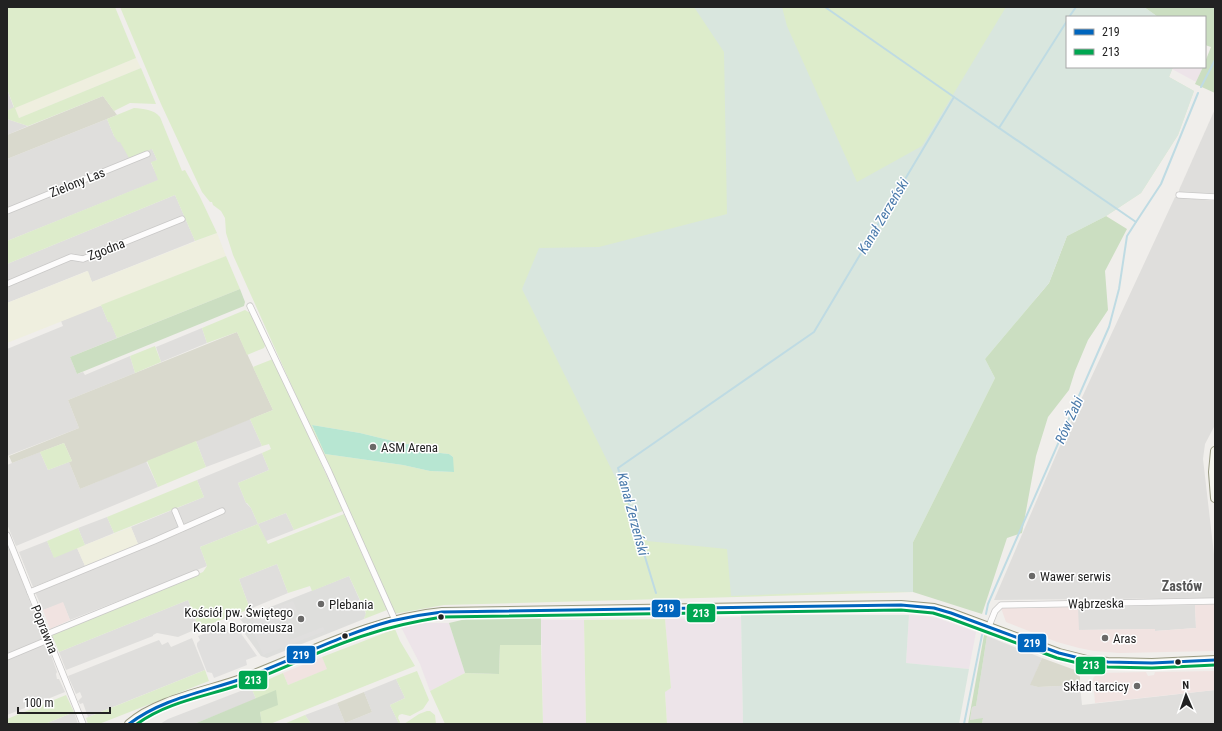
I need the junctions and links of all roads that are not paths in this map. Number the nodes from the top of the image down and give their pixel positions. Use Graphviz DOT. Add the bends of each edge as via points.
graph roads {
  1 [pos="147,154"];
  2 [pos="1179,195"];
  3 [pos="1215,198"];
  4 [pos="7,211"];
  5 [pos="182,219"];
  6 [pos="7,284"];
  7 [pos="250,306"];
  8 [pos="1215,451"];
  9 [pos="1215,498"];
  10 [pos="175,511"];
  11 [pos="222,511"];
  12 [pos="182,528"];
  13 [pos="7,535"];
  14 [pos="8,543"];
  15 [pos="196,573"];
  16 [pos="30,592"];
  17 [pos="1215,601"];
  18 [pos="395,620"];
  19 [pos="989,626"];
  20 [pos="48,636"];
  21 [pos="7,657"];
  22 [pos="1215,660"];
  23 [pos="83,724"];
  24 [pos="129,724"];
  1 -- 4 [label="street, Zielony Las"];
  2 -- 3 [label="street"];
  5 -- 6 [label="street, Zgodna" via="83,259 71,258"];
  7 -- 18 [label="street"];
  8 -- 9 [label="street"];
  10 -- 12 [label="street"];
  11 -- 12 [label="street"];
  12 -- 16 [label="street"];
  13 -- 14 [label="street, Poprawna"];
  14 -- 16 [label="street, Poprawna"];
  15 -- 20 [label="street"];
  16 -- 20 [label="street, Poprawna"];
  17 -- 19 [label="street, Wąbrzeska" via="1001,605 995,611"];
  18 -- 19 [label="street" via="442,612 902,605 940,610"];
  18 -- 24 [label="street" via="243,678 157,707 141,714"];
  19 -- 22 [label="street" via="1059,653 1092,661 1152,663"];
  20 -- 21 [label="street"];
  20 -- 23 [label="street, Poprawna"];
}
